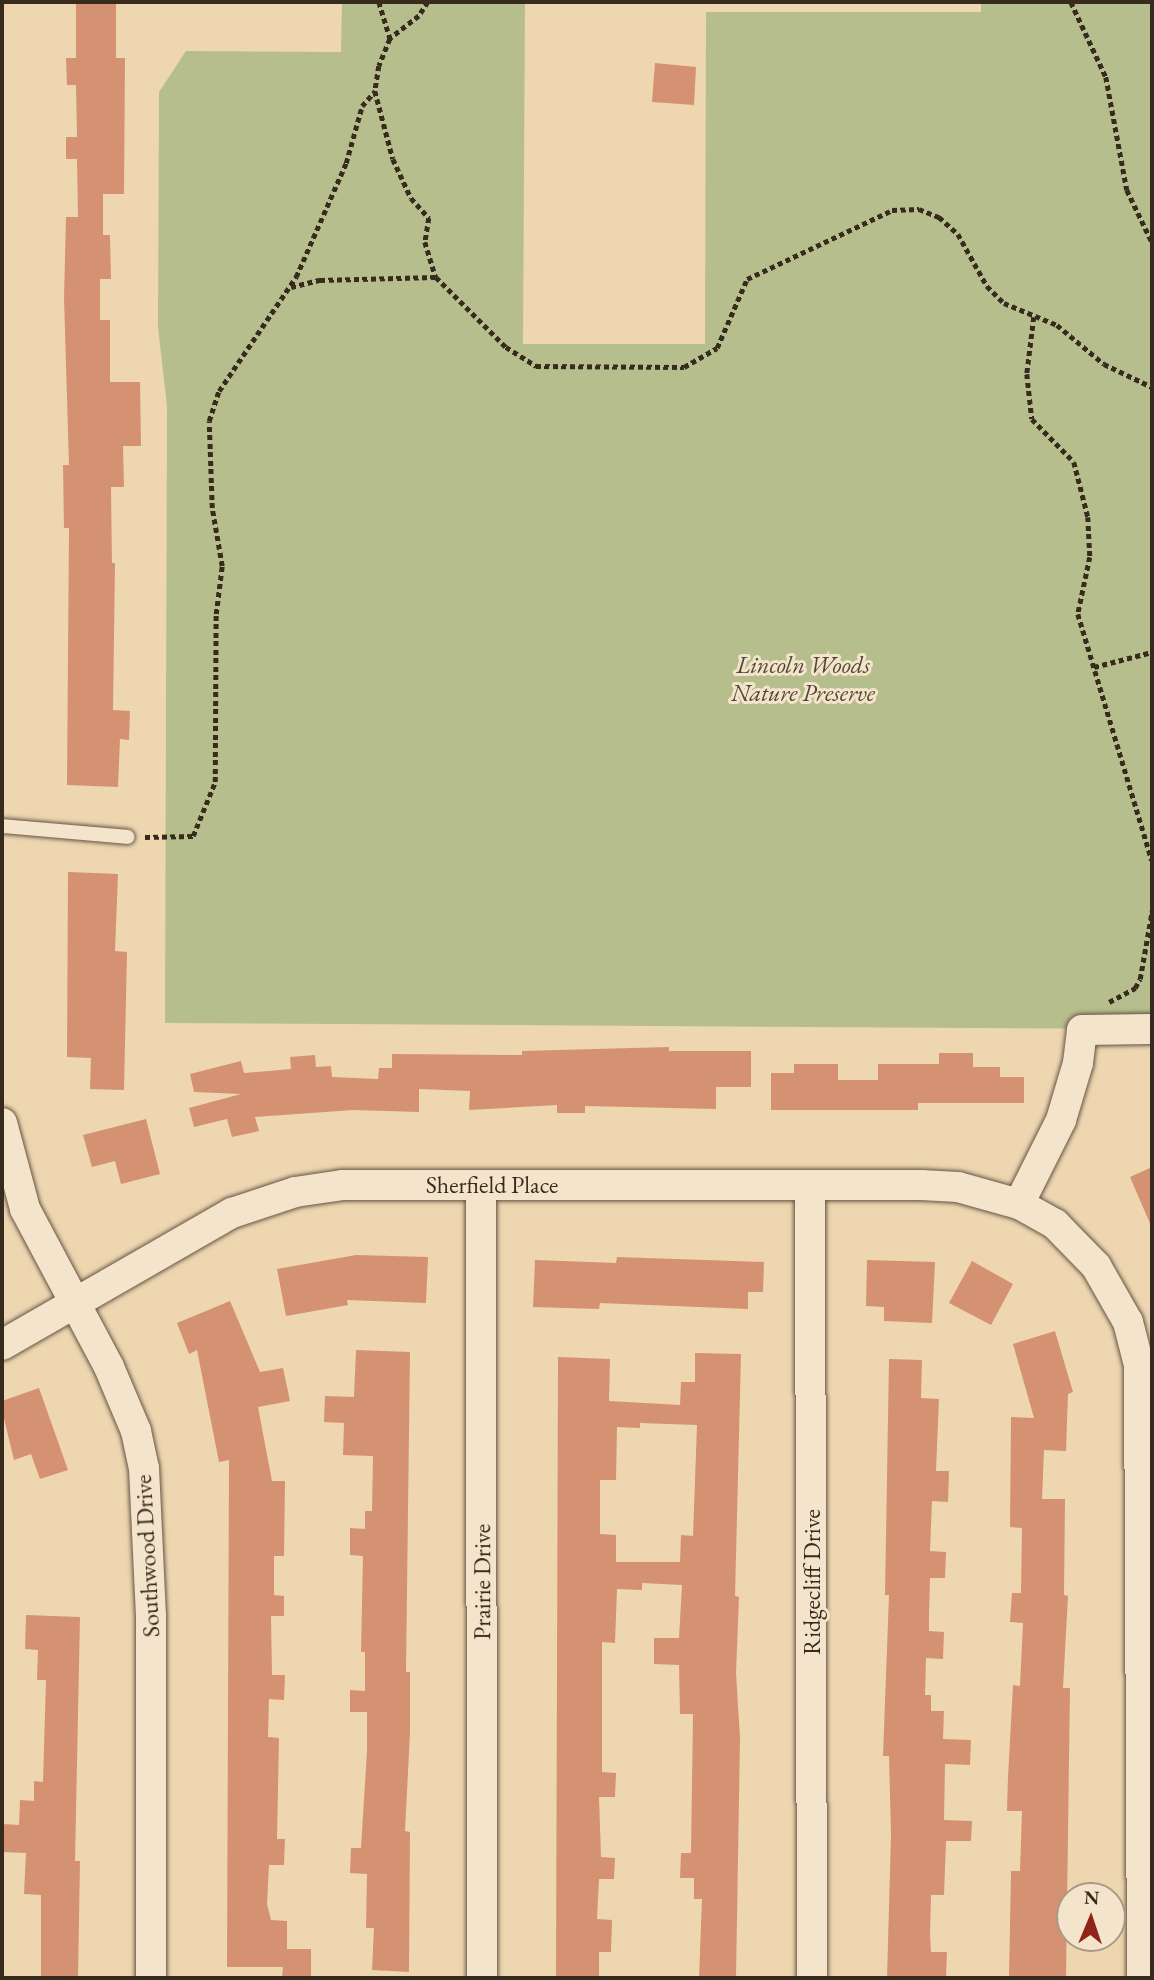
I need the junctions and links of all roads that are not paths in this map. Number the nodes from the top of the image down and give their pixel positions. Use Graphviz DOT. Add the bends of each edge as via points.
graph roads {
  1 [pos="2,826"];
  2 [pos="128,837"];
  3 [pos="1152,1029"];
  4 [pos="2,1123"];
  5 [pos="481,1185"];
  6 [pos="810,1186"];
  7 [pos="1020,1203"];
  8 [pos="76,1304"];
  9 [pos="2,1345"];
  10 [pos="1147,1406"];
  11 [pos="1147,1771"];
  12 [pos="151,1978"];
  13 [pos="482,1978"];
  14 [pos="812,1978"];
  15 [pos="1142,1978"];
  1 -- 2 [label="lane"];
  3 -- 7 [label="street" via="1089,1030 1065,1110"];
  4 -- 8 [label="street, Southwood Drive" via="25,1209"];
  5 -- 6 [label="street, Sherfield Place"];
  5 -- 8 [label="street, Sherfield Place" via="343,1185 265,1200 203,1228"];
  5 -- 13 [label="street, Prairie Drive"];
  6 -- 7 [label="street, Sherfield Place" via="958,1187"];
  6 -- 14 [label="street, Ridgecliff Drive"];
  7 -- 10 [label="street, Sherfield Place" via="1055,1224 1081,1248 1108,1284 1135,1343"];
  8 -- 9 [label="street, Sherfield Place"];
  8 -- 12 [label="street, Southwood Drive" via="125,1401 144,1468 149,1508"];
  10 -- 11 [label="street, Sherfield Place"];
  11 -- 15 [label="street, Sherfield Place"];
}
